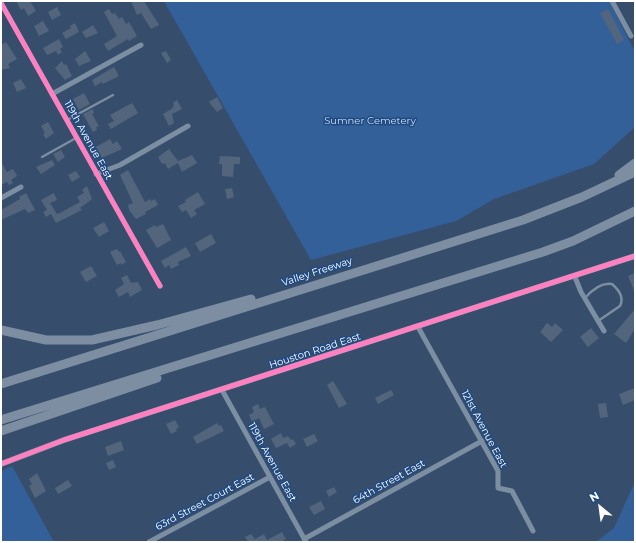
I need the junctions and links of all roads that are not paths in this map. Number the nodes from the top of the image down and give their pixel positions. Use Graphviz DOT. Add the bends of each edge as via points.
graph roads {
  1 [pos="612,1"];
  2 [pos="1,3"];
  3 [pos="631,36"];
  4 [pos="141,45"];
  5 [pos="52,94"];
  6 [pos="113,95"];
  7 [pos="66,120"];
  8 [pos="188,126"];
  9 [pos="76,138"];
  10 [pos="42,158"];
  11 [pos="635,163"];
  12 [pos="635,172"];
  13 [pos="96,174"];
  14 [pos="21,187"];
  15 [pos="601,187"];
  16 [pos="1,198"];
  17 [pos="635,211"];
  18 [pos="635,256"];
  19 [pos="575,277"];
  20 [pos="317,284"];
  21 [pos="160,286"];
  22 [pos="584,298"];
  23 [pos="598,321"];
  24 [pos="418,327"];
  25 [pos="1,330"];
  26 [pos="604,330"];
  27 [pos="250,344"];
  28 [pos="1,384"];
  29 [pos="222,390"];
  30 [pos="1,420"];
  31 [pos="1,431"];
  32 [pos="482,441"];
  33 [pos="1,464"];
  34 [pos="270,477"];
  35 [pos="533,531"];
  36 [pos="305,541"];
  37 [pos="149,542"];
  1 -- 3 [label="street"];
  2 -- 5 [label="street, 119th Avenue East"];
  4 -- 5 [label="street"];
  5 -- 7 [label="street, 119th Avenue East"];
  6 -- 7 [label="lane"];
  7 -- 9 [label="street, 119th Avenue East"];
  8 -- 13 [label="street" via="120,165"];
  9 -- 10 [label="lane"];
  9 -- 13 [label="street, 119th Avenue East"];
  11 -- 15 [label="highway"];
  12 -- 15 [label="highway, Valley Freeway"];
  13 -- 21 [label="street, 119th Avenue East"];
  14 -- 16 [label="street"];
  15 -- 20 [label="highway, Valley Freeway" via="523,220"];
  17 -- 27 [label="highway" via="573,241 543,252"];
  18 -- 19 [label="street, Houston Road East"];
  19 -- 22 [label="street"];
  19 -- 24 [label="street, Houston Road East"];
  20 -- 25 [label="highway" via="92,340 46,340"];
  20 -- 28 [label="highway, Valley Freeway"];
  22 -- 23 [label="street"];
  22 -- 23 [label="lane" via="593,290 607,284 612,284 619,290 620,306"];
  23 -- 26 [label="street"];
  24 -- 29 [label="street, Houston Road East"];
  24 -- 32 [label="street, 121st Avenue East"];
  27 -- 30 [label="highway"];
  27 -- 31 [label="highway" via="133,387"];
  29 -- 33 [label="street, Houston Road East" via="64,440"];
  29 -- 34 [label="street, 119th Avenue East"];
  32 -- 35 [label="street, 121st Avenue East" via="498,470 498,488 512,491"];
  32 -- 36 [label="street, 64th Street East"];
  34 -- 36 [label="street, 119th Avenue East"];
  34 -- 37 [label="street, 63rd Street Court East"];
}
